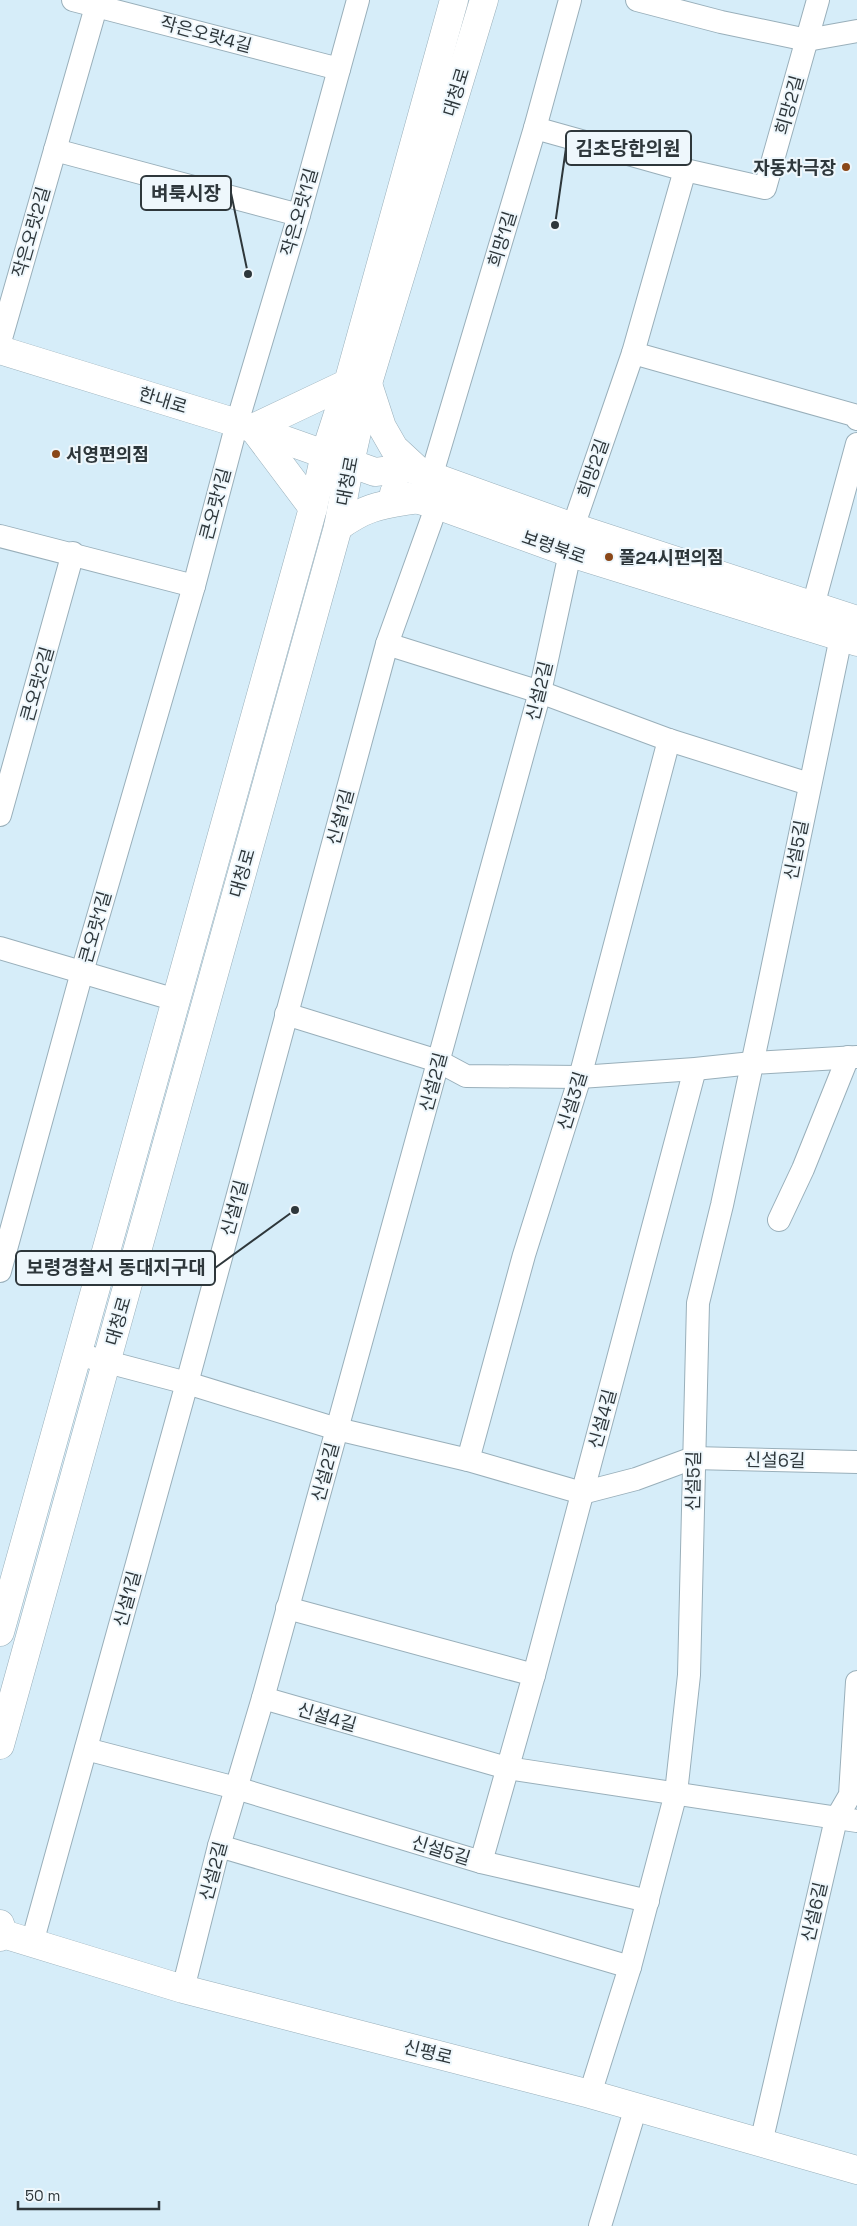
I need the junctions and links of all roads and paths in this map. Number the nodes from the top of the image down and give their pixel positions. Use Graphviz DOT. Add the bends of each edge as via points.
graph roads {
  1 [pos="73,0"];
  2 [pos="358,0"];
  3 [pos="454,0"];
  4 [pos="484,0"];
  5 [pos="570,0"];
  6 [pos="637,0"];
  7 [pos="818,0"];
  8 [pos="97,3"];
  9 [pos="857,30"];
  10 [pos="807,40"];
  11 [pos="339,68"];
  12 [pos="535,128"];
  13 [pos="55,150"];
  14 [pos="685,170"];
  15 [pos="299,215"];
  16 [pos="0,342"];
  17 [pos="0,350"];
  18 [pos="633,353"];
  19 [pos="358,383"];
  20 [pos="856,413"];
  21 [pos="245,426"];
  22 [pos="857,444"];
  23 [pos="350,463"];
  24 [pos="427,489"];
  25 [pos="312,508"];
  26 [pos="338,527"];
  27 [pos="0,536"];
  28 [pos="571,540"];
  29 [pos="73,553"];
  30 [pos="194,586"];
  31 [pos="813,606"];
  32 [pos="852,633"];
  33 [pos="387,644"];
  34 [pos="540,692"];
  35 [pos="668,740"];
  36 [pos="809,784"];
  37 [pos="0,816"];
  38 [pos="0,948"];
  39 [pos="82,972"];
  40 [pos="176,1000"];
  41 [pos="286,1014"];
  42 [pos="853,1057"];
  43 [pos="438,1061"];
  44 [pos="752,1063"];
  45 [pos="695,1069"];
  46 [pos="580,1077"];
  47 [pos="779,1220"];
  48 [pos="0,1271"];
  49 [pos="77,1354"];
  50 [pos="106,1362"];
  51 [pos="187,1383"];
  52 [pos="337,1429"];
  53 [pos="693,1458"];
  54 [pos="468,1460"];
  55 [pos="857,1462"];
  56 [pos="582,1493"];
  57 [pos="288,1608"];
  58 [pos="0,1632"];
  59 [pos="534,1675"];
  60 [pos="857,1682"];
  61 [pos="263,1698"];
  62 [pos="0,1745"];
  63 [pos="86,1749"];
  64 [pos="507,1768"];
  65 [pos="236,1788"];
  66 [pos="676,1793"];
  67 [pos="846,1820"];
  68 [pos="220,1846"];
  69 [pos="481,1862"];
  70 [pos="648,1901"];
  71 [pos="1,1932"];
  72 [pos="32,1943"];
  73 [pos="630,1967"];
  74 [pos="183,1989"];
  75 [pos="590,2094"];
  76 [pos="636,2107"];
  77 [pos="761,2143"];
  78 [pos="857,2170"];
  79 [pos="600,2226"];
  1 -- 8 [label="street, 작은오랏4길"];
  2 -- 11 [label="street, 작은오랏1길"];
  3 -- 19 [label="main road, 대청로"];
  4 -- 19 [label="main road, 대청로"];
  5 -- 12 [label="street, 희망1길"];
  6 -- 10 [label="street"];
  7 -- 10 [label="street, 희망2길"];
  8 -- 11 [label="street, 작은오랏4길"];
  8 -- 13 [label="street, 작은오랏2길"];
  9 -- 10 [label="street"];
  10 -- 14 [label="street, 희망2길" via="765,188"];
  11 -- 15 [label="street, 작은오랏1길"];
  12 -- 14 [label="street, 희망2길"];
  12 -- 24 [label="street, 희망1길"];
  13 -- 15 [label="street"];
  13 -- 16 [label="street, 작은오랏2길"];
  14 -- 18 [label="street, 희망2길"];
  15 -- 21 [label="street, 작은오랏1길"];
  17 -- 21 [label="main road, 한내로"];
  18 -- 20 [label="street"];
  18 -- 28 [label="street, 희망2길"];
  19 -- 21 [label="main road"];
  19 -- 23 [label="main road, 대청로"];
  19 -- 24 [label="main road" via="394,448"];
  21 -- 23 [label="main road, 한내로"];
  21 -- 25 [label="main road"];
  21 -- 30 [label="street, 큰오랏1길"];
  22 -- 31 [label="street"];
  23 -- 24 [label="main road, 보령북로" via="393,493"];
  23 -- 25 [label="main road, 대청로"];
  23 -- 26 [label="main road, 대청로"];
  24 -- 26 [label="main road" via="371,508"];
  24 -- 28 [label="main road, 보령북로"];
  24 -- 33 [label="street, 신설1길"];
  25 -- 40 [label="main road, 대청로"];
  26 -- 50 [label="main road, 대청로"];
  27 -- 29 [label="street"];
  28 -- 31 [label="main road, 보령북로"];
  28 -- 32 [label="main road, 보령북로"];
  28 -- 34 [label="street, 신설2길"];
  29 -- 30 [label="street"];
  29 -- 37 [label="street, 큰오랏2길"];
  30 -- 39 [label="street, 큰오랏1길"];
  31 -- 32 [label="main road, 보령북로"];
  32 -- 36 [label="street, 신설5길"];
  33 -- 34 [label="street"];
  33 -- 41 [label="street, 신설1길"];
  34 -- 35 [label="street"];
  34 -- 43 [label="street, 신설2길"];
  35 -- 36 [label="street"];
  35 -- 46 [label="street, 신설3길"];
  36 -- 44 [label="street, 신설5길"];
  38 -- 39 [label="street"];
  39 -- 40 [label="street"];
  39 -- 48 [label="street, 큰오랏1길"];
  40 -- 49 [label="main road, 대청로"];
  41 -- 43 [label="street"];
  41 -- 51 [label="street, 신설1길"];
  42 -- 44 [label="street"];
  42 -- 47 [label="street"];
  43 -- 46 [label="street" via="466,1076"];
  43 -- 52 [label="street, 신설2길"];
  44 -- 45 [label="street"];
  44 -- 53 [label="street, 신설5길" via="698,1303"];
  45 -- 46 [label="street"];
  45 -- 56 [label="street, 신설4길"];
  46 -- 54 [label="street, 신설3길" via="524,1255"];
  49 -- 50 [label="street"];
  49 -- 58 [label="main road, 대청로"];
  50 -- 51 [label="street"];
  50 -- 62 [label="main road, 대청로"];
  51 -- 52 [label="street"];
  51 -- 63 [label="street, 신설1길"];
  52 -- 54 [label="street"];
  52 -- 57 [label="street, 신설2길"];
  53 -- 55 [label="street, 신설6길"];
  53 -- 56 [label="street" via="636,1479"];
  53 -- 66 [label="street, 신설5길" via="689,1675"];
  54 -- 56 [label="street"];
  56 -- 59 [label="street, 신설4길"];
  57 -- 59 [label="street"];
  57 -- 61 [label="street, 신설2길"];
  59 -- 64 [label="street, 신설4길"];
  60 -- 67 [label="street, 신설6길"];
  61 -- 64 [label="street, 신설4길"];
  61 -- 65 [label="street, 신설2길"];
  63 -- 65 [label="street, 신설5길"];
  63 -- 72 [label="street, 신설1길"];
  64 -- 66 [label="street"];
  64 -- 69 [label="street, 신설4길"];
  65 -- 68 [label="street, 신설2길"];
  65 -- 69 [label="street, 신설5길"];
  66 -- 67 [label="street"];
  66 -- 70 [label="street, 신설5길"];
  67 -- 77 [label="street, 신설6길"];
  68 -- 73 [label="street"];
  68 -- 74 [label="street, 신설2길"];
  69 -- 70 [label="street, 신설5길"];
  70 -- 73 [label="street, 신설5길"];
  71 -- 72 [label="main road, 신평로"];
  72 -- 74 [label="main road, 신평로"];
  73 -- 75 [label="street, 신설5길"];
  74 -- 75 [label="main road, 신평로"];
  75 -- 76 [label="main road, 신평로"];
  76 -- 77 [label="main road, 신평로"];
  76 -- 79 [label="street"];
  77 -- 78 [label="main road, 신평로"];
}
